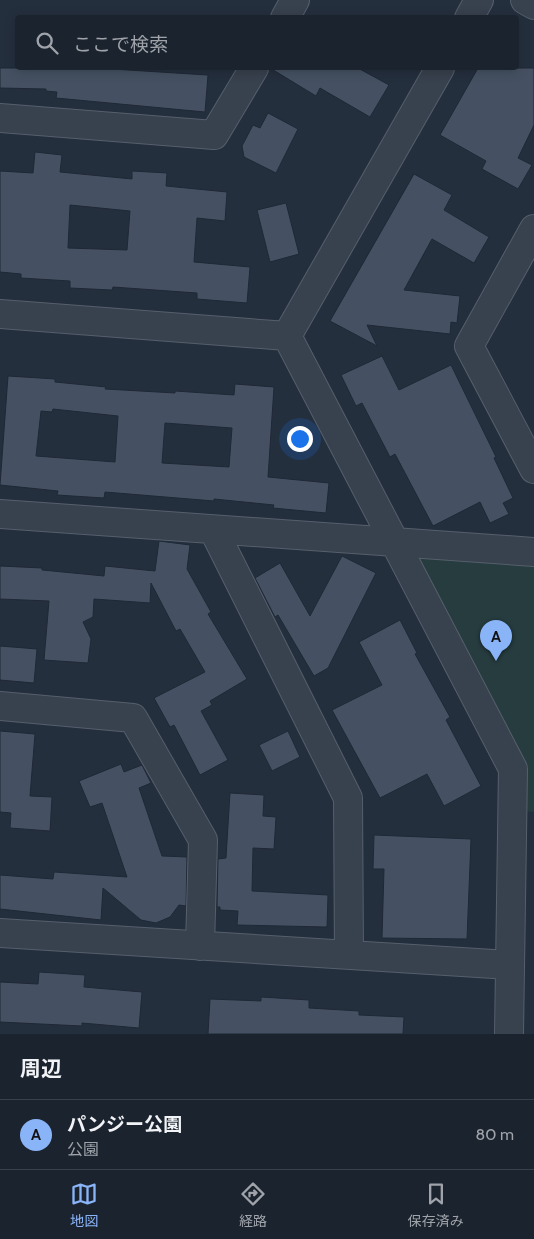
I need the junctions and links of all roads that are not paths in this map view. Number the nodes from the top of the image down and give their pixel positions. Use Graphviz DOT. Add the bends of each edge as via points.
graph roads {
  1 [pos="295,0"];
  2 [pos="478,0"];
  3 [pos="525,0"];
  4 [pos="534,5"];
  5 [pos="286,15"];
  6 [pos="470,15"];
  7 [pos="253,70"];
  8 [pos="439,70"];
  9 [pos="0,118"];
  10 [pos="534,229"];
  11 [pos="0,314"];
  12 [pos="287,336"];
  13 [pos="534,469"];
  14 [pos="0,514"];
  15 [pos="214,531"];
  16 [pos="395,542"];
  17 [pos="534,552"];
  18 [pos="0,706"];
  19 [pos="0,933"];
  20 [pos="200,946"];
  21 [pos="349,955"];
  22 [pos="510,965"];
  23 [pos="509,1034"];
  1 -- 5 [label="street"];
  2 -- 6 [label="street"];
  3 -- 4 [label="street"];
  7 -- 9 [label="street" via="214,135"];
  8 -- 12 [label="street"];
  10 -- 13 [label="street" via="469,346"];
  11 -- 12 [label="street"];
  12 -- 16 [label="street"];
  14 -- 15 [label="street"];
  15 -- 16 [label="street"];
  15 -- 21 [label="street" via="348,798"];
  16 -- 17 [label="street"];
  16 -- 22 [label="street" via="513,769"];
  18 -- 20 [label="street" via="132,718 203,840"];
  19 -- 20 [label="street"];
  20 -- 21 [label="street"];
  21 -- 22 [label="street"];
  22 -- 23 [label="street"];
}
